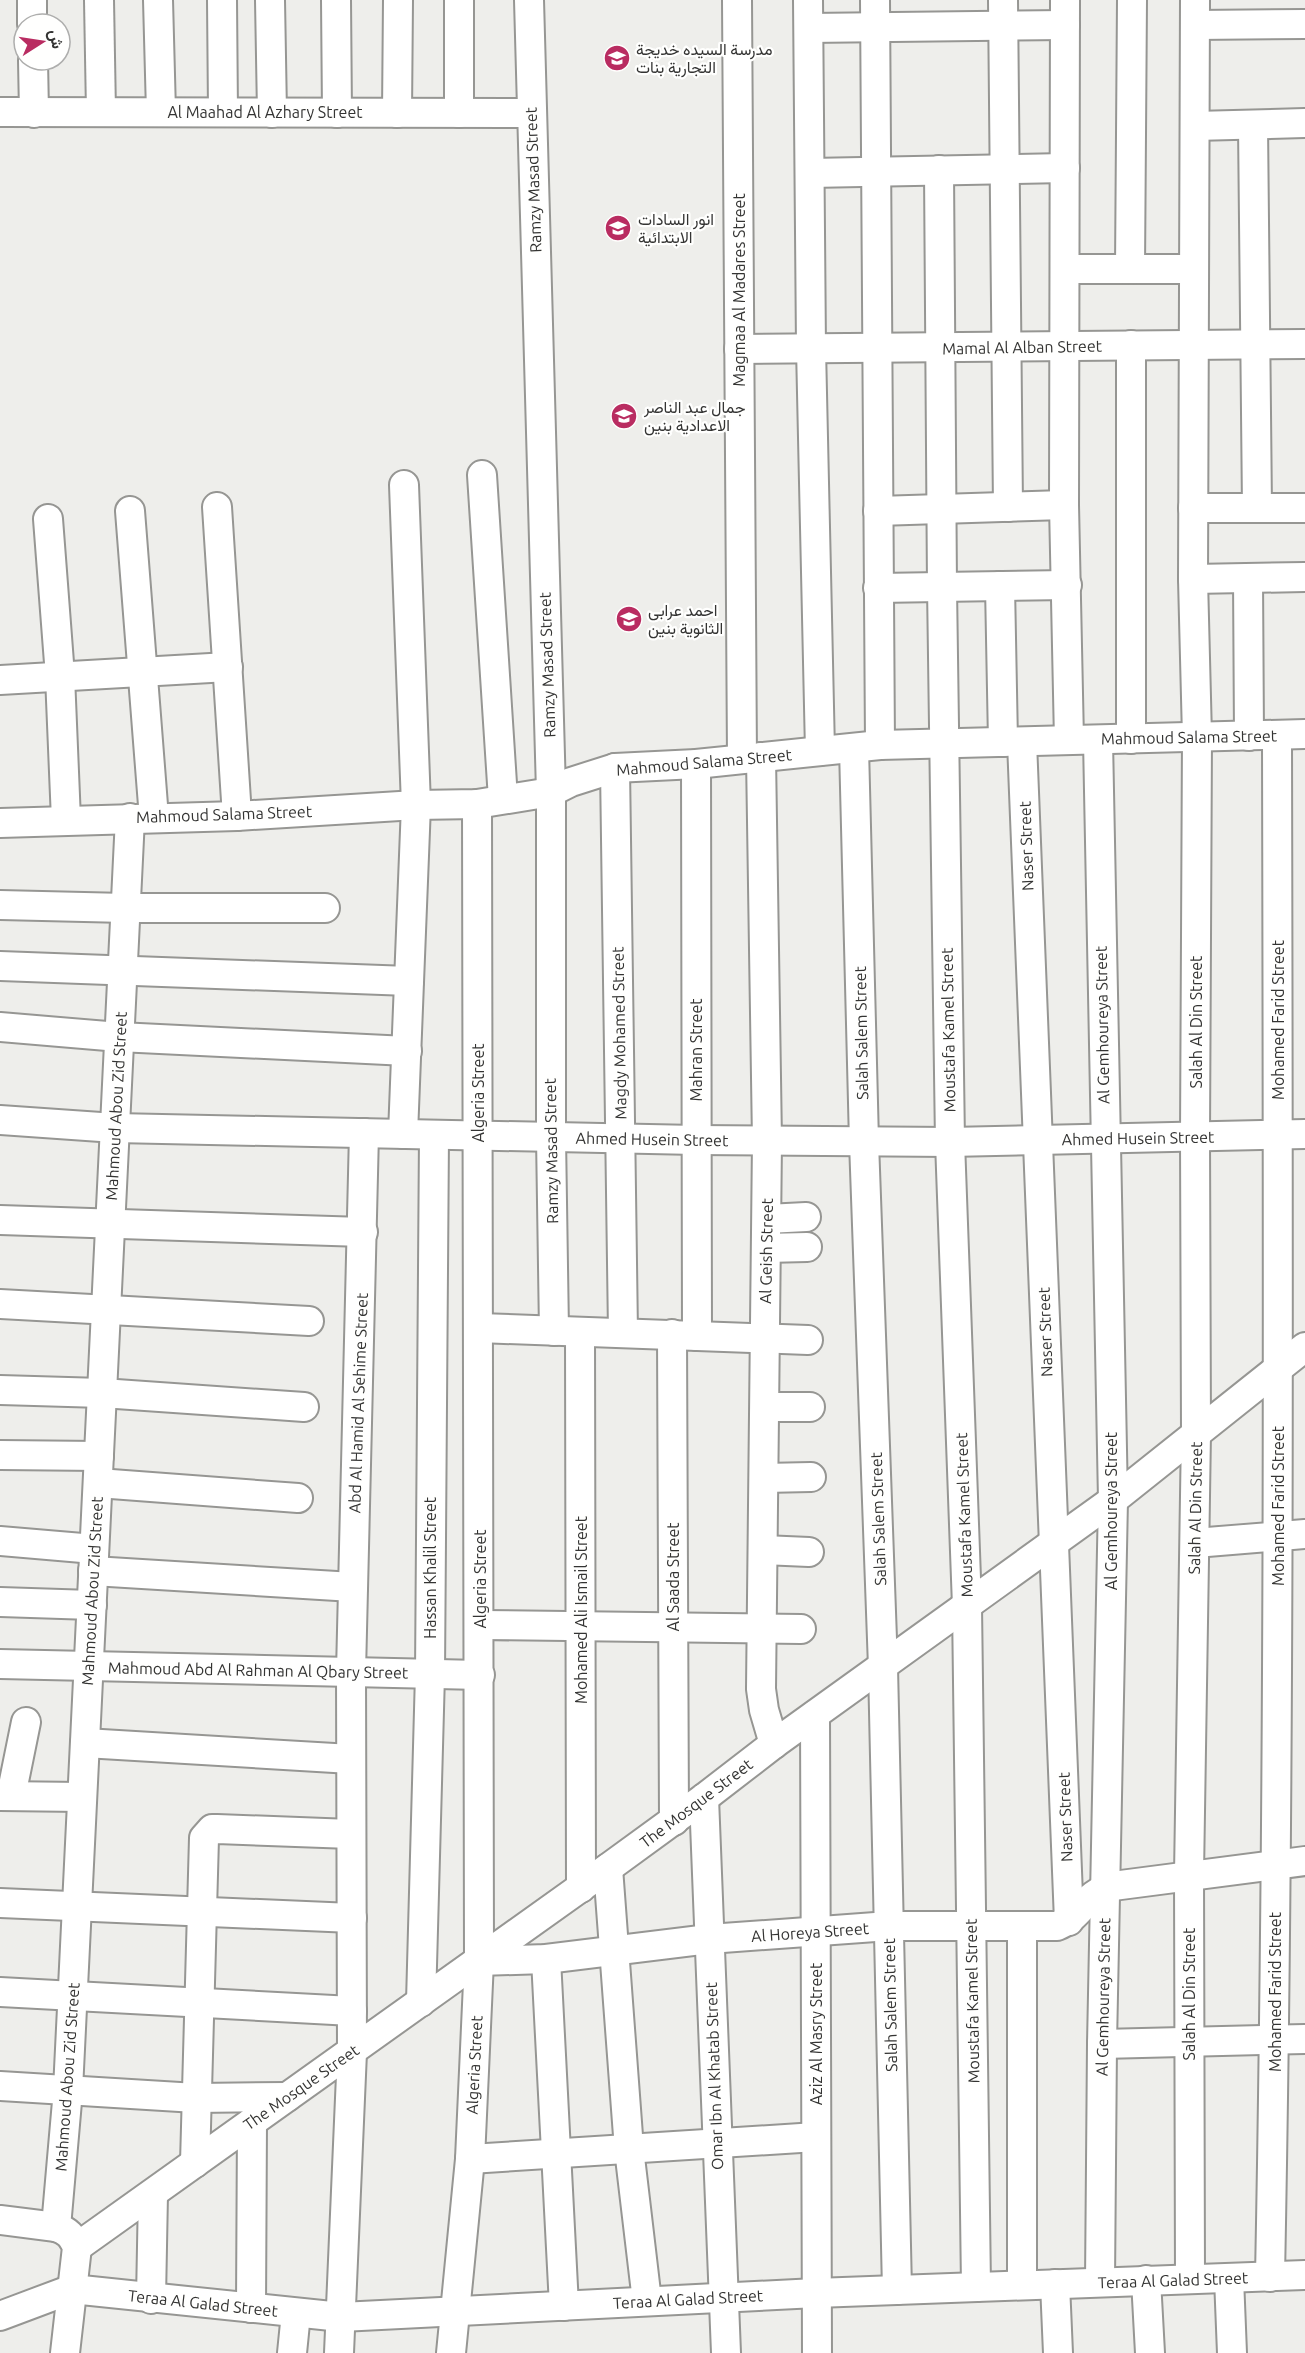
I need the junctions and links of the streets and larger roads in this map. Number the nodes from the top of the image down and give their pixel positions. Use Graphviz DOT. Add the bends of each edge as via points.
graph roads {
  1 [pos="99,0"];
  2 [pos="158,0"];
  3 [pos="222,0"];
  4 [pos="270,0"];
  5 [pos="336,0"];
  6 [pos="398,0"];
  7 [pos="459,0"];
  8 [pos="529,0"];
  9 [pos="737,0"];
  10 [pos="808,0"];
  11 [pos="1132,0"];
  12 [pos="1256,12"];
  13 [pos="875,13"];
  14 [pos="936,13"];
  15 [pos="1003,13"];
  16 [pos="1065,13"];
  17 [pos="1195,13"];
  18 [pos="1305,24"];
  19 [pos="809,28"];
  20 [pos="33,72"];
  21 [pos="0,112"];
  22 [pos="34,112"];
  23 [pos="101,112"];
  24 [pos="161,112"];
  25 [pos="223,112"];
  26 [pos="337,112"];
  27 [pos="397,112"];
  28 [pos="272,113"];
  29 [pos="459,113"];
  30 [pos="531,113"];
  31 [pos="1305,123"];
  32 [pos="1252,125"];
  33 [pos="1195,126"];
  34 [pos="1065,168"];
  35 [pos="1004,169"];
  36 [pos="876,170"];
  37 [pos="939,170"];
  38 [pos="810,173"];
  39 [pos="1066,269"];
  40 [pos="1130,269"];
  41 [pos="1194,269"];
  42 [pos="1255,344"];
  43 [pos="1305,344"];
  44 [pos="1131,345"];
  45 [pos="1194,345"];
  46 [pos="1066,346"];
  47 [pos="940,347"];
  48 [pos="1006,347"];
  49 [pos="812,348"];
  50 [pos="877,348"];
  51 [pos="739,349"];
  52 [pos="482,475"];
  53 [pos="404,485"];
  54 [pos="1064,505"];
  55 [pos="217,507"];
  56 [pos="1008,507"];
  57 [pos="1193,508"];
  58 [pos="1257,508"];
  59 [pos="1305,508"];
  60 [pos="941,509"];
  61 [pos="130,511"];
  62 [pos="878,511"];
  63 [pos="48,519"];
  64 [pos="1305,577"];
  65 [pos="1248,578"];
  66 [pos="1193,579"];
  67 [pos="1067,585"];
  68 [pos="1000,586"];
  69 [pos="942,587"];
  70 [pos="878,588"];
  71 [pos="228,667"];
  72 [pos="142,672"];
  73 [pos="60,676"];
  74 [pos="0,680"];
  75 [pos="1305,734"];
  76 [pos="1263,735"];
  77 [pos="1197,737"];
  78 [pos="1131,739"];
  79 [pos="1069,740"];
  80 [pos="1098,740"];
  81 [pos="1012,742"];
  82 [pos="944,744"];
  83 [pos="867,747"];
  84 [pos="820,751"];
  85 [pos="752,758"];
  86 [pos="696,764"];
  87 [pos="615,768"];
  88 [pos="550,792"];
  89 [pos="490,801"];
  90 [pos="416,805"];
  91 [pos="237,816"];
  92 [pos="142,818"];
  93 [pos="66,820"];
  94 [pos="0,823"];
  95 [pos="0,905"];
  96 [pos="126,908"];
  97 [pos="325,908"];
  98 [pos="0,966"];
  99 [pos="123,970"];
  100 [pos="409,981"];
  101 [pos="0,1027"];
  102 [pos="119,1036"];
  103 [pos="407,1051"];
  104 [pos="0,1120"];
  105 [pos="115,1128"];
  106 [pos="364,1133"];
  107 [pos="403,1134"];
  108 [pos="434,1135"];
  109 [pos="1291,1135"];
  110 [pos="478,1136"];
  111 [pos="551,1137"];
  112 [pos="1195,1137"];
  113 [pos="621,1139"];
  114 [pos="1104,1139"];
  115 [pos="696,1140"];
  116 [pos="1037,1140"];
  117 [pos="768,1141"];
  118 [pos="864,1142"];
  119 [pos="950,1142"];
  120 [pos="806,1217"];
  121 [pos="0,1220"];
  122 [pos="767,1220"];
  123 [pos="110,1224"];
  124 [pos="363,1232"];
  125 [pos="807,1247"];
  126 [pos="766,1248"];
  127 [pos="0,1304"];
  128 [pos="106,1310"];
  129 [pos="309,1321"];
  130 [pos="479,1328"];
  131 [pos="567,1332"];
  132 [pos="624,1333"];
  133 [pos="685,1335"];
  134 [pos="765,1338"];
  135 [pos="808,1340"];
  136 [pos="1305,1347"];
  137 [pos="1278,1367"];
  138 [pos="0,1390"];
  139 [pos="102,1393"];
  140 [pos="304,1407"];
  141 [pos="765,1407"];
  142 [pos="810,1407"];
  143 [pos="1196,1433"];
  144 [pos="0,1455"];
  145 [pos="98,1470"];
  146 [pos="811,1477"];
  147 [pos="764,1478"];
  148 [pos="298,1498"];
  149 [pos="1113,1500"];
  150 [pos="1292,1534"];
  151 [pos="0,1541"];
  152 [pos="1195,1543"];
  153 [pos="1053,1544"];
  154 [pos="763,1550"];
  155 [pos="809,1552"];
  156 [pos="94,1560"];
  157 [pos="353,1587"];
  158 [pos="0,1602"];
  159 [pos="92,1605"];
  160 [pos="967,1606"];
  161 [pos="480,1625"];
  162 [pos="581,1626"];
  163 [pos="673,1627"];
  164 [pos="762,1628"];
  165 [pos="801,1629"];
  166 [pos="0,1664"];
  167 [pos="88,1666"];
  168 [pos="883,1667"];
  169 [pos="351,1672"];
  170 [pos="430,1674"];
  171 [pos="480,1675"];
  172 [pos="815,1715"];
  173 [pos="26,1722"];
  174 [pos="85,1743"];
  175 [pos="774,1744"];
  176 [pos="351,1759"];
  177 [pos="5,1796"];
  178 [pos="82,1797"];
  179 [pos="704,1798"];
  180 [pos="674,1821"];
  181 [pos="351,1834"];
  182 [pos="1305,1861"];
  183 [pos="1275,1865"];
  184 [pos="608,1868"];
  185 [pos="1189,1875"];
  186 [pos="581,1887"];
  187 [pos="1105,1888"];
  188 [pos="0,1903"];
  189 [pos="77,1906"];
  190 [pos="202,1911"];
  191 [pos="352,1918"];
  192 [pos="1069,1921"];
  193 [pos="889,1926"];
  194 [pos="971,1926"];
  195 [pos="1022,1926"];
  196 [pos="816,1931"];
  197 [pos="709,1939"];
  198 [pos="614,1950"];
  199 [pos="546,1959"];
  200 [pos="479,1961"];
  201 [pos="0,1992"];
  202 [pos="73,1996"];
  203 [pos="421,2002"];
  204 [pos="201,2003"];
  205 [pos="352,2011"];
  206 [pos="1305,2039"];
  207 [pos="1275,2040"];
  208 [pos="1189,2042"];
  209 [pos="1102,2044"];
  210 [pos="352,2052"];
  211 [pos="0,2086"];
  212 [pos="68,2090"];
  213 [pos="287,2097"];
  214 [pos="196,2098"];
  215 [pos="252,2122"];
  216 [pos="816,2138"];
  217 [pos="717,2143"];
  218 [pos="629,2149"];
  219 [pos="555,2152"];
  220 [pos="470,2158"];
  221 [pos="195,2163"];
  222 [pos="153,2194"];
  223 [pos="0,2220"];
  224 [pos="56,2227"];
  225 [pos="77,2247"];
  226 [pos="1305,2275"];
  227 [pos="1270,2277"];
  228 [pos="1228,2278"];
  229 [pos="1190,2279"];
  230 [pos="1146,2280"];
  231 [pos="1100,2282"];
  232 [pos="1055,2284"];
  233 [pos="1022,2285"];
  234 [pos="976,2287"];
  235 [pos="1305,2287"];
  236 [pos="72,2289"];
  237 [pos="897,2290"];
  238 [pos="816,2293"];
  239 [pos="724,2298"];
  240 [pos="151,2299"];
  241 [pos="647,2301"];
  242 [pos="564,2306"];
  243 [pos="251,2308"];
  244 [pos="454,2311"];
  245 [pos="296,2313"];
  246 [pos="0,2316"];
  247 [pos="341,2317"];
  248 [pos="65,2353"];
  249 [pos="292,2353"];
  250 [pos="339,2353"];
  251 [pos="451,2353"];
  252 [pos="726,2353"];
  253 [pos="817,2353"];
  254 [pos="1058,2353"];
  255 [pos="1150,2353"];
  256 [pos="1232,2353"];
  1 -- 23 [label="street"];
  2 -- 24 [label="street"];
  3 -- 25 [label="street"];
  4 -- 28 [label="street"];
  5 -- 26 [label="street"];
  6 -- 27 [label="street"];
  7 -- 29 [label="street"];
  8 -- 30 [label="street, Ramzy Masad Street"];
  9 -- 51 [label="street, Magmaa Al Madares Street"];
  10 -- 19 [label="street"];
  11 -- 40 [label="street"];
  12 -- 17 [label="street"];
  12 -- 18 [label="street"];
  13 -- 14 [label="street"];
  13 -- 19 [label="street"];
  13 -- 36 [label="street, Salah Salem Street"];
  14 -- 15 [label="street"];
  15 -- 16 [label="street"];
  15 -- 35 [label="street"];
  16 -- 34 [label="street"];
  17 -- 33 [label="street, Salah Al Din Street"];
  19 -- 38 [label="street"];
  20 -- 22 [label="street"];
  21 -- 22 [label="street, Al Maahad Al Azhary Street"];
  22 -- 23 [label="street, Al Maahad Al Azhary Street"];
  23 -- 24 [label="street, Al Maahad Al Azhary Street"];
  24 -- 25 [label="street, Al Maahad Al Azhary Street"];
  25 -- 28 [label="street, Al Maahad Al Azhary Street"];
  26 -- 27 [label="street, Al Maahad Al Azhary Street"];
  26 -- 28 [label="street, Al Maahad Al Azhary Street"];
  27 -- 29 [label="street, Al Maahad Al Azhary Street"];
  29 -- 30 [label="street, Al Maahad Al Azhary Street"];
  30 -- 88 [label="street, Ramzy Masad Street"];
  31 -- 32 [label="street"];
  32 -- 33 [label="street"];
  32 -- 42 [label="street"];
  33 -- 41 [label="street, Salah Al Din Street"];
  34 -- 35 [label="street"];
  34 -- 39 [label="street"];
  35 -- 37 [label="street"];
  35 -- 48 [label="street"];
  36 -- 37 [label="street"];
  36 -- 38 [label="street"];
  36 -- 50 [label="street, Salah Salem Street"];
  37 -- 47 [label="street, Moustafa Kamel Street"];
  38 -- 49 [label="street"];
  39 -- 40 [label="street"];
  39 -- 46 [label="street"];
  40 -- 41 [label="street"];
  41 -- 45 [label="street, Salah Al Din Street"];
  42 -- 43 [label="street, Mamal Al Alban Street"];
  42 -- 45 [label="street, Mamal Al Alban Street"];
  42 -- 58 [label="street"];
  44 -- 45 [label="street, Mamal Al Alban Street"];
  44 -- 46 [label="street, Mamal Al Alban Street"];
  44 -- 78 [label="street"];
  45 -- 57 [label="street, Salah Al Din Street"];
  46 -- 48 [label="street, Mamal Al Alban Street"];
  46 -- 54 [label="street"];
  47 -- 48 [label="street, Mamal Al Alban Street"];
  47 -- 50 [label="street, Mamal Al Alban Street"];
  47 -- 60 [label="street, Moustafa Kamel Street"];
  48 -- 56 [label="street"];
  49 -- 50 [label="street, Mamal Al Alban Street"];
  49 -- 51 [label="street, Mamal Al Alban Street"];
  49 -- 84 [label="street"];
  50 -- 62 [label="street, Salah Salem Street"];
  51 -- 85 [label="street, Magmaa Al Madares Street"];
  52 -- 89 [label="street, Algeria Street"];
  53 -- 90 [label="street"];
  54 -- 56 [label="street"];
  54 -- 67 [label="street"];
  55 -- 71 [label="street"];
  56 -- 60 [label="street"];
  57 -- 58 [label="street"];
  57 -- 66 [label="street, Salah Al Din Street"];
  58 -- 59 [label="street"];
  60 -- 62 [label="street"];
  60 -- 69 [label="street, Moustafa Kamel Street"];
  61 -- 72 [label="street, Mahmoud Abou Zid Street"];
  62 -- 70 [label="street, Salah Salem Street"];
  63 -- 73 [label="street"];
  64 -- 65 [label="street"];
  65 -- 66 [label="street"];
  65 -- 76 [label="street, Mohamed Farid Street"];
  66 -- 77 [label="street, Salah Al Din Street"];
  67 -- 68 [label="street"];
  67 -- 79 [label="street"];
  68 -- 69 [label="street"];
  68 -- 81 [label="street, Naser Street"];
  69 -- 70 [label="street"];
  69 -- 82 [label="street, Moustafa Kamel Street"];
  70 -- 83 [label="street, Salah Salem Street"];
  71 -- 72 [label="street"];
  71 -- 91 [label="street"];
  72 -- 73 [label="street"];
  72 -- 92 [label="street, Mahmoud Abou Zid Street"];
  73 -- 74 [label="street"];
  73 -- 93 [label="street"];
  75 -- 76 [label="street, Mahmoud Salama Street"];
  76 -- 77 [label="street, Mahmoud Salama Street"];
  76 -- 109 [label="street, Mohamed Farid Street"];
  77 -- 78 [label="street, Mahmoud Salama Street"];
  77 -- 112 [label="street, Salah Al Din Street"];
  78 -- 80 [label="street, Mahmoud Salama Street"];
  79 -- 80 [label="street, Mahmoud Salama Street"];
  79 -- 81 [label="street, Mahmoud Salama Street"];
  80 -- 114 [label="street, Al Gemhoureya Street"];
  81 -- 82 [label="street, Mahmoud Salama Street"];
  81 -- 116 [label="street, Naser Street"];
  82 -- 83 [label="street, Mahmoud Salama Street"];
  82 -- 119 [label="street, Moustafa Kamel Street"];
  83 -- 84 [label="street, Mahmoud Salama Street"];
  83 -- 118 [label="street, Salah Salem Street"];
  84 -- 85 [label="street, Mahmoud Salama Street"];
  85 -- 86 [label="street, Mahmoud Salama Street"];
  85 -- 117 [label="street, Al Geish Street"];
  86 -- 87 [label="street, Mahmoud Salama Street"];
  86 -- 115 [label="street, Mahran Street"];
  87 -- 88 [label="street, Mahmoud Salama Street"];
  87 -- 113 [label="street, Magdy Mohamed Street"];
  88 -- 89 [label="street, Mahmoud Salama Street"];
  88 -- 111 [label="street, Ramzy Masad Street"];
  89 -- 90 [label="street, Mahmoud Salama Street"];
  89 -- 110 [label="street, Algeria Street"];
  90 -- 91 [label="street, Mahmoud Salama Street"];
  90 -- 100 [label="street"];
  91 -- 92 [label="street, Mahmoud Salama Street"];
  92 -- 93 [label="street, Mahmoud Salama Street"];
  92 -- 96 [label="street, Mahmoud Abou Zid Street"];
  93 -- 94 [label="street, Mahmoud Salama Street"];
  95 -- 96 [label="street"];
  96 -- 97 [label="street"];
  96 -- 99 [label="street, Mahmoud Abou Zid Street"];
  98 -- 99 [label="street"];
  99 -- 100 [label="street"];
  99 -- 102 [label="street, Mahmoud Abou Zid Street"];
  100 -- 103 [label="street"];
  101 -- 102 [label="street"];
  102 -- 103 [label="street"];
  102 -- 105 [label="street, Mahmoud Abou Zid Street"];
  103 -- 107 [label="street"];
  104 -- 105 [label="street, Ahmed Husein Street"];
  105 -- 106 [label="street, Ahmed Husein Street"];
  105 -- 123 [label="street, Mahmoud Abou Zid Street"];
  106 -- 107 [label="street, Ahmed Husein Street"];
  106 -- 124 [label="street, Abd Al Hamid Al Sehime Street"];
  107 -- 108 [label="street, Ahmed Husein Street"];
  108 -- 110 [label="street, Ahmed Husein Street"];
  108 -- 170 [label="street, Hassan Khalil Street"];
  109 -- 112 [label="street, Ahmed Husein Street"];
  109 -- 137 [label="street, Mohamed Farid Street"];
  110 -- 111 [label="street, Ahmed Husein Street"];
  110 -- 130 [label="street, Algeria Street"];
  111 -- 113 [label="street, Ahmed Husein Street"];
  111 -- 131 [label="street, Ramzy Masad Street"];
  112 -- 114 [label="street, Ahmed Husein Street"];
  112 -- 143 [label="street, Salah Al Din Street"];
  113 -- 115 [label="street, Ahmed Husein Street"];
  113 -- 132 [label="street, Magdy Mohamed Street"];
  114 -- 116 [label="street, Ahmed Husein Street"];
  114 -- 149 [label="street, Al Gemhoureya Street"];
  115 -- 117 [label="street, Ahmed Husein Street"];
  115 -- 133 [label="street, Mahran Street"];
  116 -- 119 [label="street, Ahmed Husein Street"];
  116 -- 153 [label="street, Naser Street"];
  117 -- 118 [label="street, Ahmed Husein Street"];
  117 -- 122 [label="street, Al Geish Street"];
  118 -- 119 [label="street, Ahmed Husein Street"];
  118 -- 168 [label="street, Salah Salem Street"];
  119 -- 160 [label="street, Moustafa Kamel Street"];
  120 -- 122 [label="street"];
  121 -- 123 [label="street"];
  122 -- 126 [label="street, Al Geish Street"];
  123 -- 124 [label="street"];
  123 -- 128 [label="street, Mahmoud Abou Zid Street"];
  124 -- 157 [label="street, Abd Al Hamid Al Sehime Street"];
  125 -- 126 [label="street"];
  126 -- 134 [label="street, Al Geish Street"];
  127 -- 128 [label="street"];
  128 -- 129 [label="street"];
  128 -- 139 [label="street, Mahmoud Abou Zid Street"];
  130 -- 131 [label="street"];
  130 -- 161 [label="street, Algeria Street"];
  131 -- 132 [label="street"];
  131 -- 162 [label="street, Mohamed Ali Ismail Street"];
  132 -- 133 [label="street"];
  133 -- 134 [label="street"];
  133 -- 163 [label="street, Al Saada Street"];
  134 -- 135 [label="street"];
  134 -- 141 [label="street, Al Geish Street"];
  136 -- 137 [label="street, The Mosque Street"];
  137 -- 143 [label="street, The Mosque Street"];
  137 -- 150 [label="street, Mohamed Farid Street"];
  138 -- 139 [label="street"];
  139 -- 140 [label="street"];
  139 -- 145 [label="street, Mahmoud Abou Zid Street"];
  141 -- 142 [label="street"];
  141 -- 147 [label="street, Al Geish Street"];
  143 -- 149 [label="street, The Mosque Street"];
  143 -- 152 [label="street, Salah Al Din Street"];
  144 -- 145 [label="street"];
  145 -- 148 [label="street"];
  145 -- 156 [label="street, Mahmoud Abou Zid Street"];
  146 -- 147 [label="street"];
  147 -- 154 [label="street, Al Geish Street"];
  149 -- 153 [label="street, The Mosque Street"];
  149 -- 187 [label="street, Al Gemhoureya Street"];
  150 -- 152 [label="street"];
  150 -- 183 [label="street, Mohamed Farid Street"];
  151 -- 156 [label="street"];
  152 -- 185 [label="street, Salah Al Din Street"];
  153 -- 160 [label="street, The Mosque Street"];
  153 -- 192 [label="street, Naser Street"];
  154 -- 155 [label="street"];
  154 -- 164 [label="street, Al Geish Street"];
  156 -- 157 [label="street"];
  156 -- 159 [label="street, Mahmoud Abou Zid Street"];
  157 -- 169 [label="street, Abd Al Hamid Al Sehime Street"];
  158 -- 159 [label="street"];
  159 -- 167 [label="street, Mahmoud Abou Zid Street"];
  160 -- 168 [label="street, The Mosque Street"];
  160 -- 194 [label="street, Moustafa Kamel Street"];
  161 -- 162 [label="street"];
  161 -- 171 [label="street, Algeria Street"];
  162 -- 163 [label="street"];
  162 -- 186 [label="street, Mohamed Ali Ismail Street"];
  163 -- 164 [label="street"];
  163 -- 180 [label="street, Al Saada Street"];
  164 -- 165 [label="street"];
  164 -- 175 [label="street, Al Geish Street" via="761,1689"];
  166 -- 167 [label="street, Mahmoud Abd Al Rahman Al Qbary Street"];
  167 -- 169 [label="street, Mahmoud Abd Al Rahman Al Qbary Street"];
  167 -- 174 [label="street, Mahmoud Abou Zid Street"];
  168 -- 172 [label="street, The Mosque Street"];
  168 -- 193 [label="street, Salah Salem Street"];
  169 -- 170 [label="street, Mahmoud Abd Al Rahman Al Qbary Street"];
  169 -- 176 [label="street, Abd Al Hamid Al Sehime Street"];
  170 -- 171 [label="street, Mahmoud Abd Al Rahman Al Qbary Street"];
  170 -- 203 [label="street, Hassan Khalil Street"];
  171 -- 200 [label="street, Algeria Street"];
  172 -- 175 [label="street, The Mosque Street"];
  172 -- 196 [label="street, Aziz Al Masry Street"];
  173 -- 177 [label="street"];
  174 -- 176 [label="street"];
  174 -- 178 [label="street, Mahmoud Abou Zid Street"];
  175 -- 179 [label="street, The Mosque Street"];
  176 -- 181 [label="street, Abd Al Hamid Al Sehime Street"];
  177 -- 178 [label="street"];
  178 -- 189 [label="street, Mahmoud Abou Zid Street"];
  179 -- 180 [label="street, The Mosque Street"];
  179 -- 197 [label="street, Omar Ibn Al Khatab Street"];
  180 -- 184 [label="street, The Mosque Street"];
  181 -- 190 [label="street" via="212,1829 204,1838"];
  181 -- 191 [label="street, Abd Al Hamid Al Sehime Street"];
  182 -- 183 [label="street"];
  183 -- 185 [label="street"];
  183 -- 207 [label="street, Mohamed Farid Street"];
  184 -- 186 [label="street, The Mosque Street"];
  184 -- 198 [label="street"];
  185 -- 187 [label="street"];
  185 -- 208 [label="street, Salah Al Din Street"];
  186 -- 200 [label="street, The Mosque Street"];
  187 -- 192 [label="street" via="1087,1899"];
  187 -- 209 [label="street, Al Gemhoureya Street"];
  188 -- 189 [label="street"];
  189 -- 190 [label="street"];
  189 -- 202 [label="street, Mahmoud Abou Zid Street"];
  190 -- 191 [label="street"];
  190 -- 204 [label="street"];
  191 -- 205 [label="street, Abd Al Hamid Al Sehime Street"];
  192 -- 195 [label="street, Al Horeya Street" via="1057,1926"];
  193 -- 194 [label="street, Al Horeya Street"];
  193 -- 196 [label="street, Al Horeya Street"];
  193 -- 237 [label="street, Salah Salem Street"];
  194 -- 195 [label="street, Al Horeya Street"];
  194 -- 234 [label="street, Moustafa Kamel Street"];
  195 -- 233 [label="street"];
  196 -- 197 [label="street, Al Horeya Street"];
  196 -- 216 [label="street, Aziz Al Masry Street"];
  197 -- 198 [label="street, Al Horeya Street"];
  197 -- 217 [label="street, Omar Ibn Al Khatab Street"];
  198 -- 199 [label="street, Al Horeya Street"];
  198 -- 218 [label="street"];
  199 -- 200 [label="street, Al Horeya Street"];
  199 -- 219 [label="street"];
  200 -- 203 [label="street, The Mosque Street"];
  200 -- 220 [label="street, Algeria Street"];
  201 -- 202 [label="street"];
  202 -- 204 [label="street"];
  202 -- 212 [label="street, Mahmoud Abou Zid Street"];
  203 -- 210 [label="street, The Mosque Street"];
  204 -- 205 [label="street"];
  204 -- 214 [label="street"];
  205 -- 210 [label="street, Abd Al Hamid Al Sehime Street"];
  206 -- 207 [label="street"];
  207 -- 208 [label="street"];
  207 -- 227 [label="street, Mohamed Farid Street"];
  208 -- 209 [label="street"];
  208 -- 229 [label="street, Salah Al Din Street"];
  209 -- 231 [label="street, Al Gemhoureya Street"];
  210 -- 213 [label="street, The Mosque Street"];
  210 -- 247 [label="street, Abd Al Hamid Al Sehime Street"];
  211 -- 212 [label="street"];
  212 -- 214 [label="street"];
  212 -- 224 [label="street, Mahmoud Abou Zid Street"];
  213 -- 214 [label="street"];
  213 -- 215 [label="street, The Mosque Street"];
  214 -- 221 [label="street"];
  215 -- 221 [label="street, The Mosque Street"];
  215 -- 243 [label="street"];
  216 -- 217 [label="street"];
  216 -- 238 [label="street, Aziz Al Masry Street"];
  217 -- 218 [label="street"];
  217 -- 239 [label="street, Omar Ibn Al Khatab Street"];
  218 -- 219 [label="street"];
  218 -- 241 [label="street"];
  219 -- 220 [label="street"];
  219 -- 242 [label="street"];
  220 -- 244 [label="street, Algeria Street"];
  221 -- 222 [label="street, The Mosque Street"];
  222 -- 225 [label="street, The Mosque Street"];
  222 -- 240 [label="street"];
  223 -- 224 [label="street"];
  224 -- 225 [label="street" via="66,2230"];
  225 -- 236 [label="street"];
  226 -- 227 [label="street, Teraa Al Galad Street"];
  226 -- 235 [label="street"];
  227 -- 228 [label="street, Teraa Al Galad Street"];
  228 -- 229 [label="street, Teraa Al Galad Street"];
  228 -- 256 [label="street"];
  229 -- 230 [label="street, Teraa Al Galad Street"];
  230 -- 231 [label="street, Teraa Al Galad Street"];
  230 -- 255 [label="street"];
  231 -- 232 [label="street, Teraa Al Galad Street"];
  232 -- 233 [label="street, Teraa Al Galad Street"];
  232 -- 254 [label="street"];
  233 -- 234 [label="street, Teraa Al Galad Street"];
  234 -- 237 [label="street, Teraa Al Galad Street"];
  236 -- 240 [label="street, Teraa Al Galad Street"];
  236 -- 246 [label="street"];
  236 -- 248 [label="street"];
  237 -- 238 [label="street, Teraa Al Galad Street"];
  238 -- 239 [label="street, Teraa Al Galad Street"];
  238 -- 253 [label="street, Aziz Al Masry Street"];
  239 -- 241 [label="street, Teraa Al Galad Street"];
  239 -- 252 [label="street, Omar Ibn Al Khatab Street"];
  240 -- 243 [label="street, Teraa Al Galad Street"];
  241 -- 242 [label="street, Teraa Al Galad Street"];
  242 -- 244 [label="street, Teraa Al Galad Street"];
  243 -- 245 [label="street, Teraa Al Galad Street"];
  244 -- 247 [label="street, Teraa Al Galad Street"];
  244 -- 251 [label="street, Algeria Street"];
  245 -- 247 [label="street, Teraa Al Galad Street"];
  245 -- 249 [label="street"];
  247 -- 250 [label="street, Abd Al Hamid Al Sehime Street"];
}
